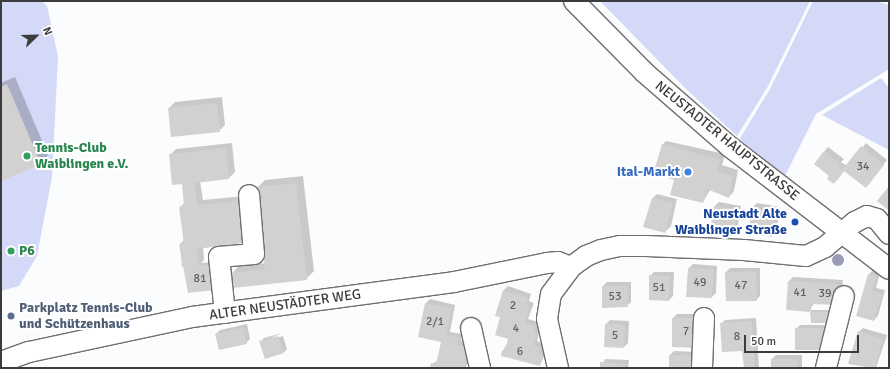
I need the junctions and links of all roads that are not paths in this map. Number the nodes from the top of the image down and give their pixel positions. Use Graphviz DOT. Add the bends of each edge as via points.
graph roads {
  1 [pos="574,1"];
  2 [pos="249,195"];
  3 [pos="841,233"];
  4 [pos="889,234"];
  5 [pos="571,267"];
  6 [pos="889,269"];
  7 [pos="844,296"];
  8 [pos="225,313"];
  9 [pos="704,318"];
  10 [pos="471,328"];
  11 [pos="1,362"];
  12 [pos="480,368"];
  13 [pos="558,368"];
  14 [pos="702,368"];
  15 [pos="826,368"];
  1 -- 3 [label="street, NEUSTADTER HAUPTSTRASSE" via="644,72 730,147"];
  2 -- 8 [label="street" via="254,254 219,258"];
  3 -- 4 [label="street" via="867,216 877,219"];
  3 -- 5 [label="street" via="825,247 806,256 744,250 620,246 586,256"];
  3 -- 6 [label="street, NEUSTADTER HAUPTSTRASSE"];
  5 -- 8 [label="street, ALTER NEUSTÄDTER WEG" via="558,262 547,262 454,282"];
  5 -- 13 [label="street" via="551,294 547,306 546,319"];
  7 -- 15 [label="street"];
  8 -- 11 [label="street, ALTER NEUSTÄDTER WEG" via="192,317 42,349"];
  9 -- 14 [label="street"];
  10 -- 12 [label="street"];
}
